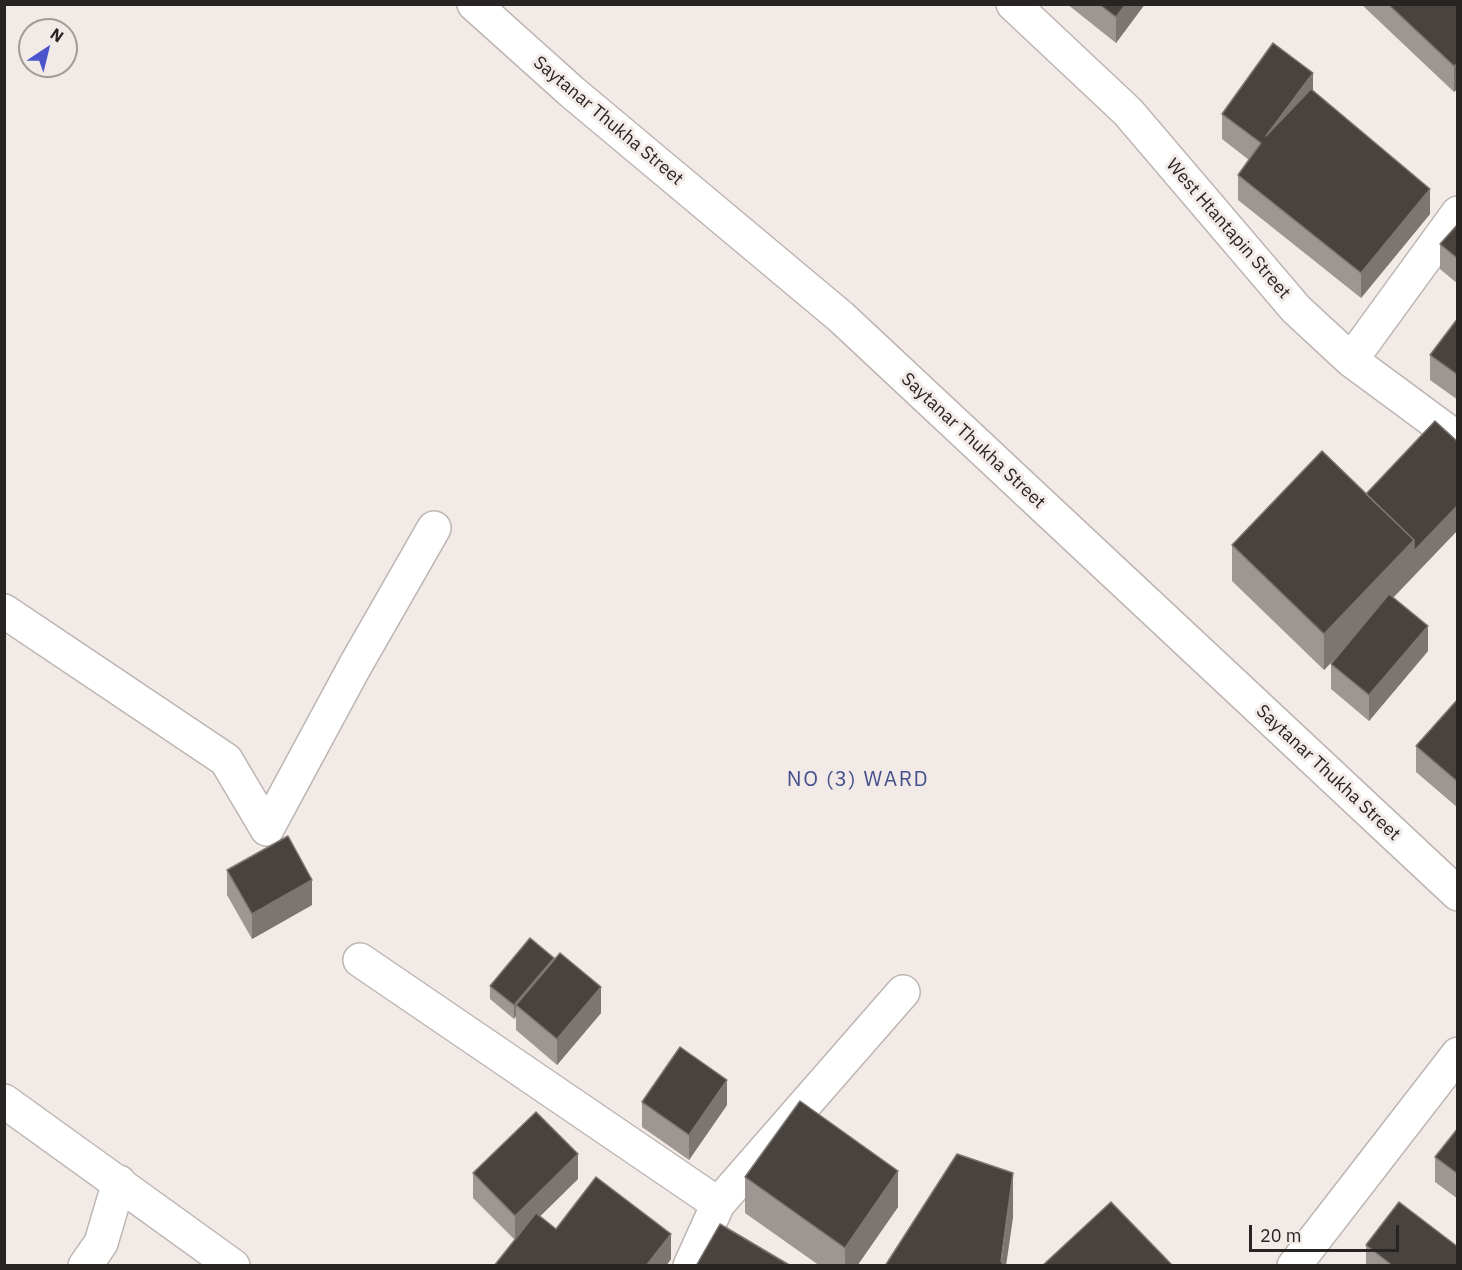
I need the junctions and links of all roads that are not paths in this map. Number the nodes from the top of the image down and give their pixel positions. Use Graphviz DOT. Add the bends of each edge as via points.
graph roads {
  1 [pos="474,4"];
  2 [pos="1013,4"];
  3 [pos="1458,213"];
  4 [pos="1351,360"];
  5 [pos="1458,439"];
  6 [pos="434,528"];
  7 [pos="4,611"];
  8 [pos="1458,894"];
  9 [pos="360,960"];
  10 [pos="903,992"];
  11 [pos="1458,1054"];
  12 [pos="4,1101"];
  13 [pos="119,1182"];
  14 [pos="718,1204"];
  15 [pos="86,1266"];
  16 [pos="233,1266"];
  17 [pos="690,1266"];
  18 [pos="1294,1266"];
  1 -- 8 [label="street, Saytanar Thukha Street" via="572,92 841,317"];
  2 -- 4 [label="street, West Htantapin Street" via="1128,112 1296,309"];
  3 -- 4 [label="street"];
  4 -- 5 [label="street, West Htantapin Street"];
  6 -- 7 [label="street" via="267,829 226,760"];
  9 -- 14 [label="street"];
  10 -- 14 [label="street"];
  11 -- 18 [label="street"];
  12 -- 13 [label="street"];
  13 -- 15 [label="street" via="101,1243"];
  13 -- 16 [label="street"];
  14 -- 17 [label="street"];
}
